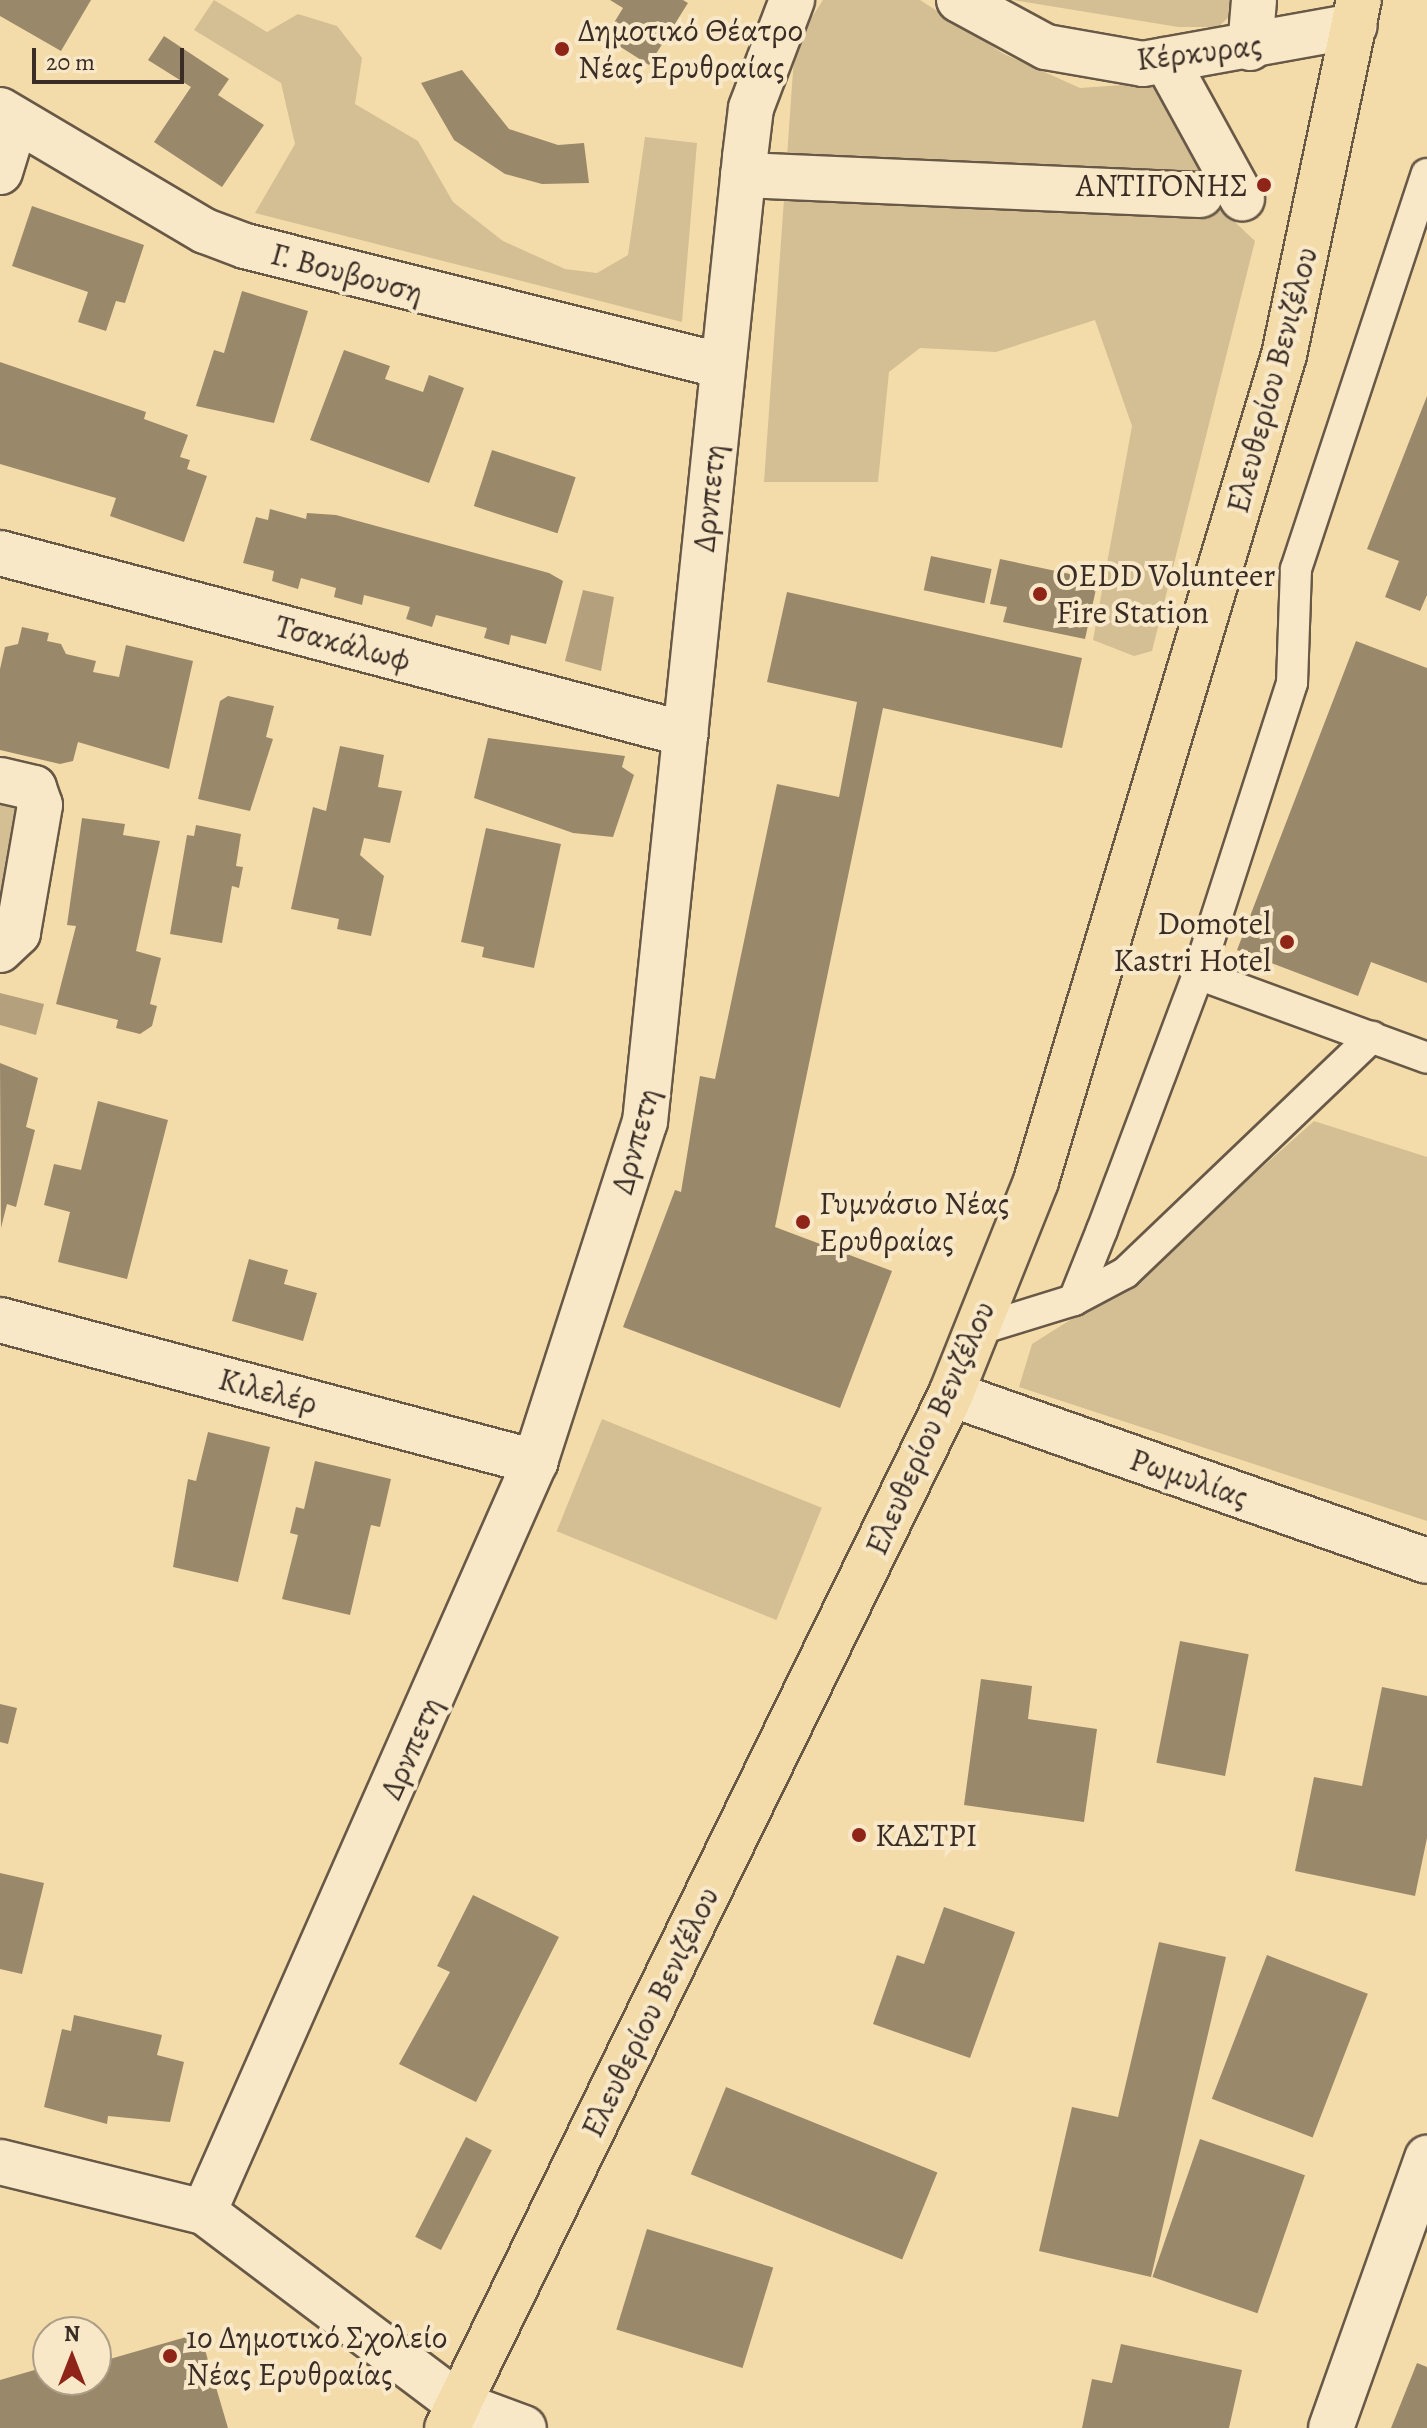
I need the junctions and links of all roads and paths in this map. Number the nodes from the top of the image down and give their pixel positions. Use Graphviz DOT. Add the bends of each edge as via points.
graph roads {
  1 [pos="792,0"];
  2 [pos="959,0"];
  3 [pos="1254,0"];
  4 [pos="1357,13"];
  5 [pos="1250,48"];
  6 [pos="1166,60"];
  7 [pos="8,115"];
  8 [pos="0,172"];
  9 [pos="1427,174"];
  10 [pos="743,175"];
  11 [pos="722,366"];
  12 [pos="0,553"];
  13 [pos="685,734"];
  14 [pos="0,780"];
  15 [pos="0,950"];
  16 [pos="1198,974"];
  17 [pos="1372,1037"];
  18 [pos="1427,1058"];
  19 [pos="1074,1300"];
  20 [pos="0,1320"];
  21 [pos="977,1330"];
  22 [pos="951,1394"];
  23 [pos="535,1462"];
  24 [pos="1427,1561"];
  25 [pos="1427,2158"];
  26 [pos="0,2162"];
  27 [pos="204,2212"];
  28 [pos="453,2416"];
  29 [pos="524,2428"];
  30 [pos="1331,2428"];
  1 -- 10 [label="street, Δρνπετη" via="751,108"];
  2 -- 6 [label="street, Κέρκυρας" via="1046,47 1094,60"];
  3 -- 5 [label="street"];
  4 -- 5 [label="street, Κέρκυρας"];
  4 -- 21 [label="main road, Ελευθερίου Βενιζέλου" via="1284,355 1036,1181"];
  5 -- 6 [label="street, Κέρκυρας"];
  6 -- 10 [label="street" via="1222,197"];
  7 -- 8 [label="street"];
  7 -- 11 [label="street, Γ. Βουβουση" via="205,231 245,246"];
  9 -- 16 [label="lane" via="1296,569 1292,683"];
  10 -- 11 [label="street, Δρνπετη"];
  11 -- 13 [label="street, Δρνπετη"];
  12 -- 13 [label="street, Τσακάλωφ"];
  13 -- 23 [label="street, Δρνπετη" via="645,1122"];
  14 -- 15 [label="street" via="34,788 40,805 18,933"];
  16 -- 17 [label="lane"];
  16 -- 19 [label="lane"];
  17 -- 18 [label="lane"];
  17 -- 19 [label="lane" via="1125,1273"];
  19 -- 21 [label="lane"];
  20 -- 23 [label="street, Κιλελέρ"];
  21 -- 22 [label="main road, Ελευθερίου Βενιζέλου"];
  22 -- 24 [label="street, Ρωμυλίας"];
  22 -- 28 [label="main road, Ελευθερίου Βενιζέλου"];
  23 -- 27 [label="street, Δρνπετη"];
  25 -- 30 [label="street"];
  26 -- 27 [label="street"];
  27 -- 28 [label="street"];
  28 -- 29 [label="street"];
}
